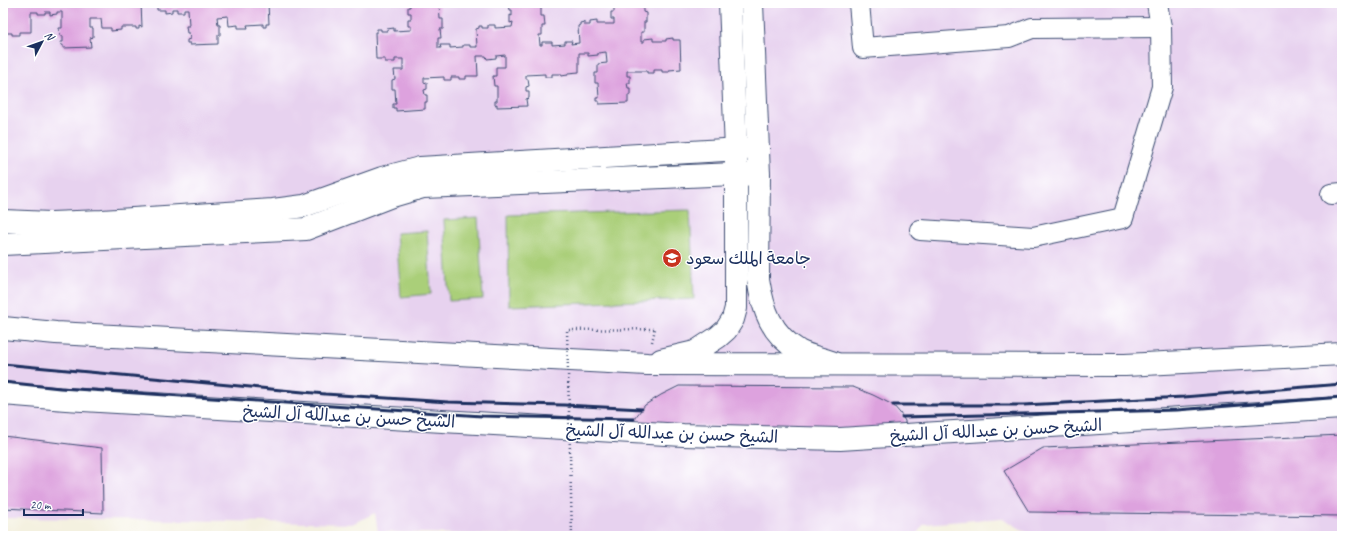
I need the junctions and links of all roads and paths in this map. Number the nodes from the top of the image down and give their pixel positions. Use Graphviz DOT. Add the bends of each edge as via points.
graph roads {
  1 [pos="730,3"];
  2 [pos="752,3"];
  3 [pos="859,3"];
  4 [pos="1157,3"];
  5 [pos="1161,27"];
  6 [pos="758,148"];
  7 [pos="736,150"];
  8 [pos="735,174"];
  9 [pos="759,175"];
  10 [pos="304,206"];
  11 [pos="3,221"];
  12 [pos="306,229"];
  13 [pos="920,230"];
  14 [pos="3,244"];
  15 [pos="3,328"];
  16 [pos="655,329"];
  17 [pos="1342,354"];
  18 [pos="834,363"];
  19 [pos="647,364"];
  20 [pos="3,394"];
  21 [pos="1342,408"];
  22 [pos="572,536"];
  1 -- 7 [label="main road"];
  2 -- 6 [label="main road"];
  3 -- 5 [label="street" via="863,48 1009,37 1032,28"];
  4 -- 5 [label="street"];
  5 -- 13 [label="street" via="1162,87 1124,218 1033,236"];
  6 -- 7 [label="main road"];
  6 -- 9 [label="main road"];
  7 -- 8 [label="main road"];
  7 -- 10 [label="main road" via="420,168 382,178"];
  8 -- 9 [label="main road"];
  8 -- 12 [label="main road" via="423,187 389,197"];
  8 -- 19 [label="main road" via="736,308 733,319 718,338 695,352"];
  9 -- 18 [label="main road" via="758,279 764,309 776,331 788,343 800,351"];
  10 -- 11 [label="main road" via="102,221"];
  10 -- 12 [label="street"];
  12 -- 14 [label="main road"];
  15 -- 19 [label="main road" via="56,333"];
  16 -- 22 [label="path, bridge" via="568,330"];
  17 -- 18 [label="main road" via="1125,364"];
  18 -- 19 [label="main road"];
  20 -- 21 [label="main road, الشيخ حسن بن عبدالله آل الشيخ" via="675,435 840,439"];
}
